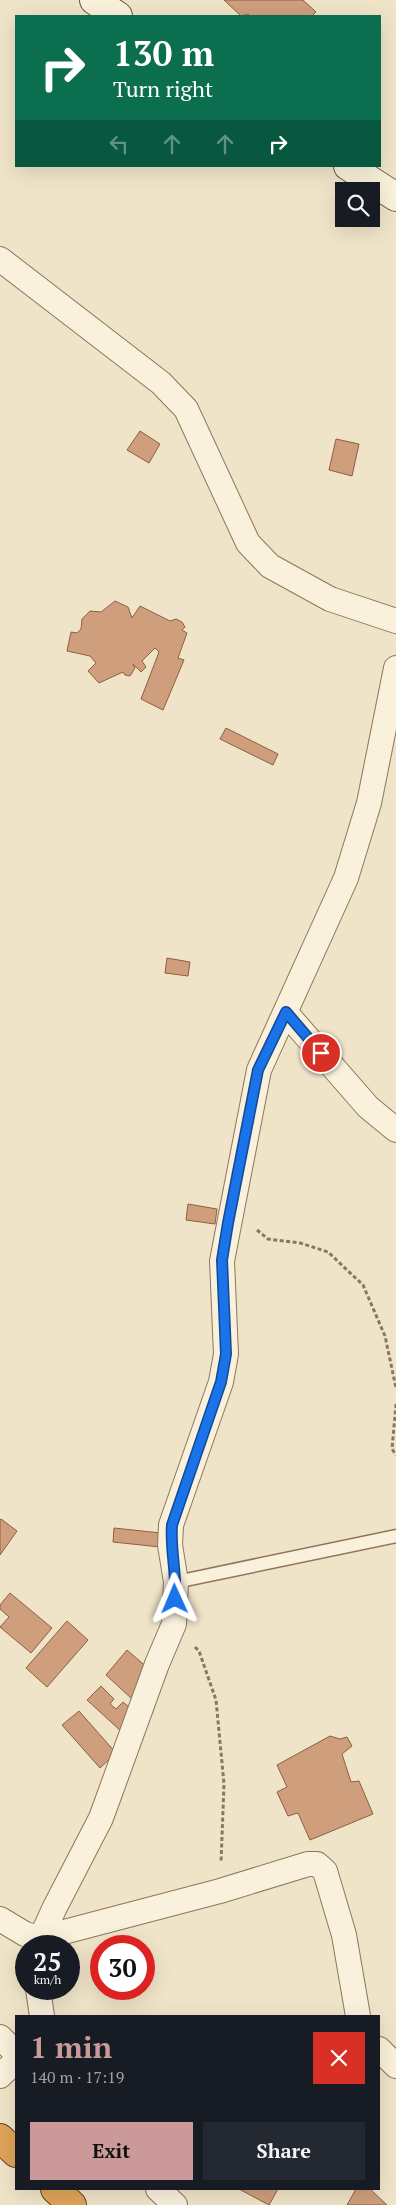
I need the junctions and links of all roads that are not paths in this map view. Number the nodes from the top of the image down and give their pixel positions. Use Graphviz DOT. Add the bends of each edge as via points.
graph roads {
  1 [pos="94,0"];
  2 [pos="116,15"];
  3 [pos="350,167"];
  4 [pos="396,197"];
  5 [pos="0,259"];
  6 [pos="396,621"];
  7 [pos="396,668"];
  8 [pos="286,1012"];
  9 [pos="396,1130"];
  10 [pos="396,1536"];
  11 [pos="176,1582"];
  12 [pos="0,1919"];
  13 [pos="27,1935"];
  14 [pos="43,1935"];
  15 [pos="65,1935"];
  16 [pos="40,2000"];
  17 [pos="42,2015"];
  18 [pos="358,2015"];
  19 [pos="0,2037"];
  20 [pos="380,2050"];
  21 [pos="15,2051"];
  22 [pos="15,2063"];
  23 [pos="396,2066"];
  24 [pos="0,2076"];
  25 [pos="0,2138"];
  26 [pos="15,2152"];
  27 [pos="56,2190"];
  28 [pos="159,2190"];
  29 [pos="72,2205"];
  30 [pos="176,2205"];
  1 -- 2 [label="street"];
  3 -- 4 [label="street"];
  5 -- 6 [label="street" via="161,383 186,408 248,543 270,566 330,599"];
  7 -- 8 [label="street" via="369,803 346,878"];
  8 -- 9 [label="street" via="368,1107"];
  8 -- 11 [label="street" via="258,1070 228,1223 222,1260 226,1354 221,1382 172,1525 170,1546"];
  10 -- 11 [label="lane"];
  11 -- 14 [label="street" via="174,1624 101,1818"];
  12 -- 13 [label="street"];
  15 -- 18 [label="street" via="317,1864 325,1871 344,1934"];
  16 -- 17 [label="street"];
  19 -- 21 [label="street"];
  20 -- 23 [label="street"];
  22 -- 24 [label="street"];
  25 -- 26 [label="highway"];
  27 -- 29 [label="highway"];
  28 -- 30 [label="street"];
}
